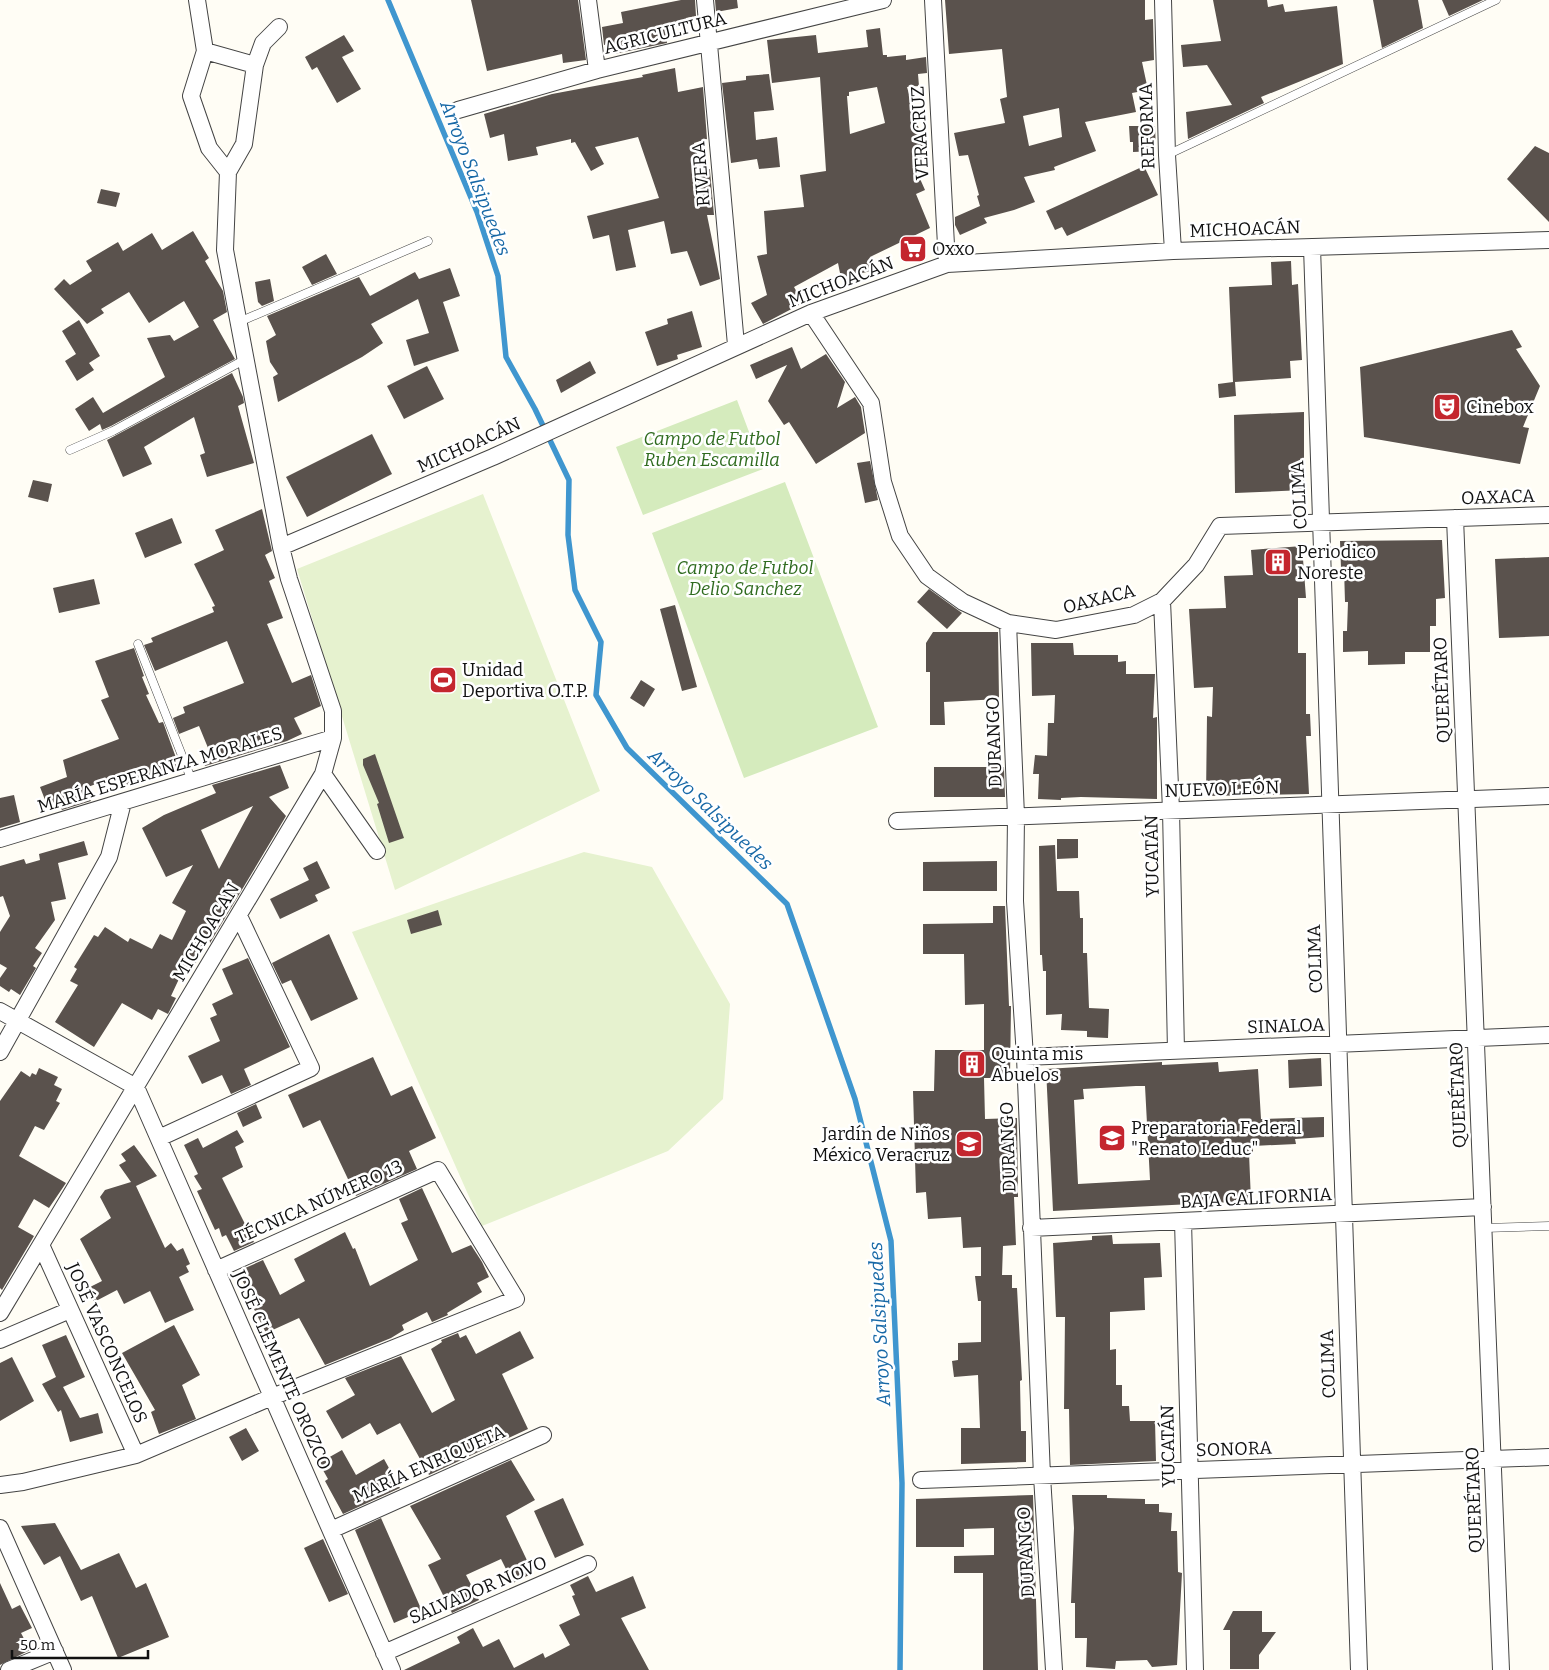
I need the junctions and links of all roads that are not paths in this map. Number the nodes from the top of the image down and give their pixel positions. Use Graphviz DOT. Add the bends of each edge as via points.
graph roads {
  1 [pos="197,0"];
  2 [pos="588,0"];
  3 [pos="704,0"];
  4 [pos="883,0"];
  5 [pos="933,0"];
  6 [pos="1163,0"];
  7 [pos="1496,0"];
  8 [pos="279,27"];
  9 [pos="709,42"];
  10 [pos="206,51"];
  11 [pos="255,65"];
  12 [pos="596,70"];
  13 [pos="458,110"];
  14 [pos="1167,155"];
  15 [pos="228,172"];
  16 [pos="1549,240"];
  17 [pos="428,241"];
  18 [pos="1312,247"];
  19 [pos="1173,252"];
  20 [pos="947,264"];
  21 [pos="811,313"];
  22 [pos="239,322"];
  23 [pos="736,345"];
  24 [pos="244,360"];
  25 [pos="70,450"];
  26 [pos="1549,515"];
  27 [pos="1455,518"];
  28 [pos="1321,523"];
  29 [pos="281,547"];
  30 [pos="1162,601"];
  31 [pos="1008,622"];
  32 [pos="138,644"];
  33 [pos="333,738"];
  34 [pos="323,774"];
  35 [pos="192,781"];
  36 [pos="1549,796"];
  37 [pos="1467,800"];
  38 [pos="124,802"];
  39 [pos="1330,805"];
  40 [pos="1171,810"];
  41 [pos="1016,816"];
  42 [pos="897,820"];
  43 [pos="0,839"];
  44 [pos="377,851"];
  45 [pos="239,916"];
  46 [pos="0,1011"];
  47 [pos="18,1022"];
  48 [pos="1549,1035"];
  49 [pos="1476,1038"];
  50 [pos="1338,1044"];
  51 [pos="1176,1051"];
  52 [pos="0,1052"];
  53 [pos="1025,1057"];
  54 [pos="136,1087"];
  55 [pos="158,1138"];
  56 [pos="1483,1207"];
  57 [pos="1344,1214"];
  58 [pos="1184,1221"];
  59 [pos="1549,1226"];
  60 [pos="1031,1228"];
  61 [pos="1484,1228"];
  62 [pos="42,1246"];
  63 [pos="216,1270"];
  64 [pos="70,1310"];
  65 [pos="0,1313"];
  66 [pos="0,1340"];
  67 [pos="272,1397"];
  68 [pos="543,1435"];
  69 [pos="136,1455"];
  70 [pos="1549,1457"];
  71 [pos="1493,1459"];
  72 [pos="1352,1464"];
  73 [pos="1189,1470"];
  74 [pos="1042,1476"];
  75 [pos="921,1480"];
  76 [pos="0,1485"];
  77 [pos="0,1528"];
  78 [pos="331,1530"];
  79 [pos="588,1564"];
  80 [pos="55,1651"];
  81 [pos="384,1653"];
  82 [pos="9,1670"];
  83 [pos="63,1670"];
  84 [pos="392,1670"];
  85 [pos="1054,1670"];
  86 [pos="1195,1670"];
  87 [pos="1359,1670"];
  88 [pos="1501,1670"];
  1 -- 10 [label="street"];
  2 -- 12 [label="street"];
  3 -- 9 [label="street, RIVERA"];
  4 -- 9 [label="street, AGRICULTURA"];
  5 -- 20 [label="street, VERACRUZ"];
  6 -- 14 [label="street, REFORMA"];
  7 -- 14 [label="lane"];
  8 -- 11 [label="street" via="263,43"];
  9 -- 12 [label="street, AGRICULTURA"];
  9 -- 23 [label="street, RIVERA"];
  10 -- 11 [label="street"];
  10 -- 15 [label="street" via="191,96 209,148"];
  11 -- 15 [label="street" via="244,144"];
  12 -- 13 [label="street, AGRICULTURA"];
  14 -- 19 [label="street, REFORMA"];
  15 -- 22 [label="street, MICHOACAN" via="226,250"];
  16 -- 18 [label="street, MICHOACÁN"];
  17 -- 22 [label="lane"];
  18 -- 19 [label="street, MICHOACÁN"];
  18 -- 28 [label="street, COLIMA"];
  19 -- 20 [label="street, MICHOACÁN"];
  20 -- 21 [label="street, MICHOACÁN"];
  21 -- 23 [label="street, MICHOACÁN"];
  21 -- 31 [label="street, OAXACA" via="870,403 883,482 900,536 927,576 963,602"];
  22 -- 24 [label="street, MICHOACAN"];
  23 -- 29 [label="street, MICHOACÁN" via="493,457"];
  24 -- 25 [label="lane" via="113,431"];
  24 -- 29 [label="street, MICHOACAN"];
  26 -- 27 [label="street, OAXACA"];
  27 -- 28 [label="street, OAXACA"];
  27 -- 37 [label="street, QUERÉTARO"];
  28 -- 30 [label="street, OAXACA" via="1220,526 1196,566"];
  28 -- 39 [label="street, COLIMA"];
  29 -- 33 [label="street, MICHOACAN" via="333,711"];
  30 -- 31 [label="street, OAXACA" via="1134,615 1056,630"];
  30 -- 40 [label="street, YUCATÁN"];
  31 -- 41 [label="street, DURANGO"];
  32 -- 35 [label="lane"];
  33 -- 34 [label="street, MICHOACAN"];
  33 -- 35 [label="street, MARÍA ESPERANZA MORALES"];
  34 -- 44 [label="street"];
  34 -- 45 [label="street, MICHOACAN"];
  35 -- 38 [label="street, MARÍA ESPERANZA MORALES"];
  36 -- 37 [label="street, NUEVO LEÓN"];
  37 -- 39 [label="street, NUEVO LEÓN"];
  37 -- 49 [label="street, QUERÉTARO"];
  38 -- 43 [label="street, MARÍA ESPERANZA MORALES"];
  38 -- 47 [label="street" via="108,857"];
  39 -- 40 [label="street, NUEVO LEÓN"];
  39 -- 50 [label="street, COLIMA"];
  40 -- 41 [label="street, NUEVO LEÓN"];
  40 -- 51 [label="street, YUCATÁN"];
  41 -- 42 [label="street, NUEVO LEÓN"];
  41 -- 53 [label="street, DURANGO" via="1015,901"];
  45 -- 54 [label="street, MICHOACAN"];
  45 -- 55 [label="street" via="311,1068"];
  46 -- 47 [label="street"];
  47 -- 52 [label="street"];
  47 -- 54 [label="street"];
  48 -- 49 [label="street, SINALOA"];
  49 -- 50 [label="street, SINALOA"];
  49 -- 56 [label="street, QUERÉTARO"];
  50 -- 51 [label="street, SINALOA"];
  50 -- 57 [label="street, COLIMA"];
  51 -- 53 [label="street, SINALOA"];
  53 -- 60 [label="street, DURANGO"];
  54 -- 55 [label="street, JOSÉ CLEMENTE OROZCO"];
  54 -- 62 [label="street, MICHOACAN"];
  55 -- 63 [label="street, JOSÉ CLEMENTE OROZCO"];
  56 -- 57 [label="street, BAJA CALIFORNIA"];
  56 -- 61 [label="street, QUERÉTARO"];
  57 -- 58 [label="street, BAJA CALIFORNIA"];
  57 -- 72 [label="street, COLIMA"];
  58 -- 60 [label="street, BAJA CALIFORNIA"];
  58 -- 73 [label="street, YUCATÁN"];
  59 -- 61 [label="lane"];
  60 -- 74 [label="street, DURANGO"];
  61 -- 71 [label="street, QUERÉTARO"];
  62 -- 64 [label="street, JOSÉ VASCONCELOS"];
  62 -- 65 [label="street, MICHOACAN"];
  63 -- 67 [label="street, JOSÉ CLEMENTE OROZCO"];
  63 -- 67 [label="street, TÉCNICA NÚMERO 13" via="438,1170 516,1299"];
  64 -- 66 [label="street"];
  64 -- 69 [label="street, JOSÉ VASCONCELOS"];
  67 -- 69 [label="street"];
  67 -- 78 [label="street, JOSÉ CLEMENTE OROZCO"];
  68 -- 78 [label="street, MARÍA ENRIQUETA"];
  69 -- 76 [label="street"];
  70 -- 71 [label="street, SONORA"];
  71 -- 72 [label="street, SONORA"];
  71 -- 88 [label="street, QUERÉTARO"];
  72 -- 73 [label="street, SONORA"];
  72 -- 87 [label="street, COLIMA"];
  73 -- 74 [label="street, SONORA"];
  73 -- 86 [label="street, YUCATÁN"];
  74 -- 75 [label="street, SONORA"];
  74 -- 85 [label="street, DURANGO"];
  77 -- 80 [label="street"];
  78 -- 81 [label="street, JOSÉ CLEMENTE OROZCO"];
  79 -- 81 [label="street, SALVADOR NOVO"];
  80 -- 82 [label="street"];
  80 -- 83 [label="street"];
  81 -- 84 [label="street, JOSÉ CLEMENTE OROZCO"];
}
